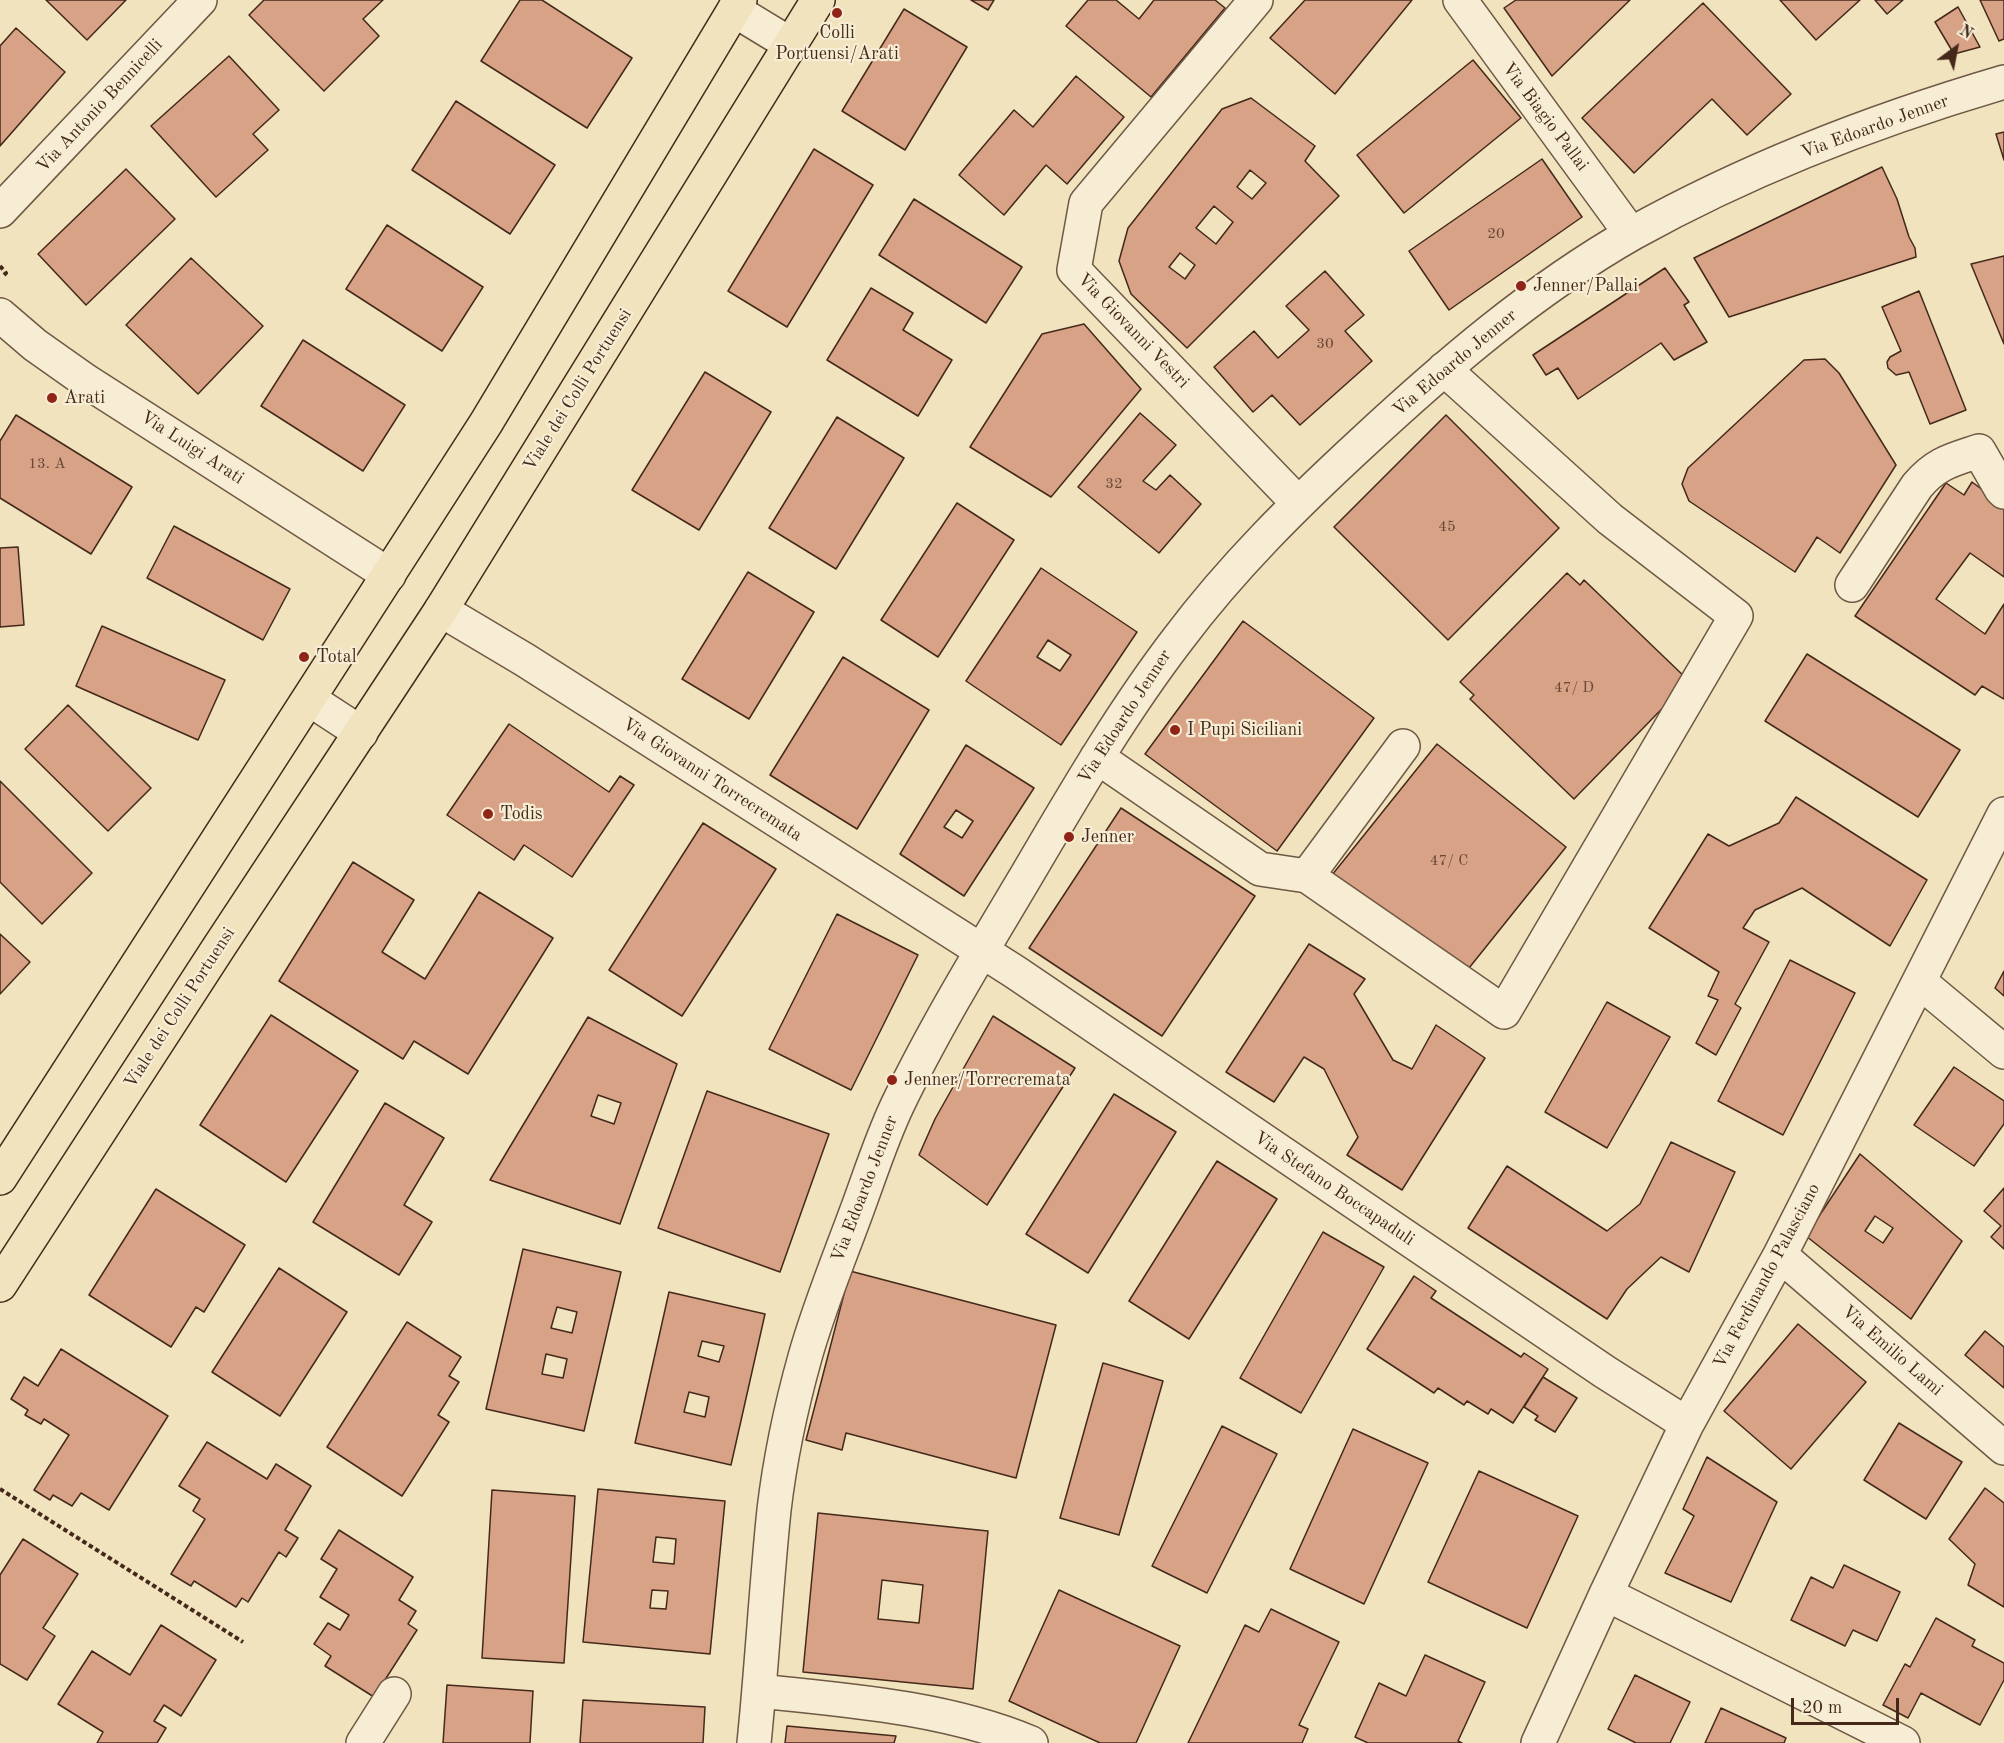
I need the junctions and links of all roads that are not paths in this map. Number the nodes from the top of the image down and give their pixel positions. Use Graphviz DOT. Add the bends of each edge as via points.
graph roads {
  1 [pos="200,0"];
  2 [pos="818,0"];
  3 [pos="1256,0"];
  4 [pos="1460,0"];
  5 [pos="737,5"];
  6 [pos="790,44"];
  7 [pos="2004,82"];
  8 [pos="0,212"];
  9 [pos="1631,234"];
  10 [pos="0,315"];
  11 [pos="1444,369"];
  12 [pos="2004,492"];
  13 [pos="1298,502"];
  14 [pos="389,575"];
  15 [pos="1852,585"];
  16 [pos="441,610"];
  17 [pos="309,699"];
  18 [pos="361,733"];
  19 [pos="1403,746"];
  20 [pos="1097,757"];
  21 [pos="2004,814"];
  22 [pos="1307,876"];
  23 [pos="982,952"];
  24 [pos="1920,982"];
  25 [pos="2004,1052"];
  26 [pos="0,1178"];
  27 [pos="1780,1255"];
  28 [pos="0,1285"];
  29 [pos="1687,1424"];
  30 [pos="2004,1448"];
  31 [pos="1606,1594"];
  32 [pos="759,1691"];
  33 [pos="394,1694"];
  34 [pos="363,1743"];
  35 [pos="754,1743"];
  36 [pos="1031,1743"];
  37 [pos="1538,1743"];
  38 [pos="1903,1743"];
  1 -- 8 [label="street, Via Antonio Bennicelli"];
  2 -- 6 [label="main road, Viale dei Colli Portuensi"];
  3 -- 13 [label="street, Via Giovanni Vestri" via="1086,203 1074,270"];
  4 -- 9 [label="street, Via Biagio Pallai"];
  5 -- 6 [label="street"];
  5 -- 14 [label="main road" via="486,423"];
  6 -- 16 [label="main road, Viale dei Colli Portuensi"];
  7 -- 9 [label="street, Via Edoardo Jenner" via="1786,159"];
  9 -- 11 [label="street, Via Edoardo Jenner" via="1502,322"];
  10 -- 14 [label="street, Via Luigi Arati" via="86,381"];
  11 -- 13 [label="street, Via Edoardo Jenner"];
  11 -- 22 [label="street" via="1610,519 1736,616 1504,1012"];
  12 -- 15 [label="street" via="1980,451 1929,471"];
  13 -- 20 [label="street, Via Edoardo Jenner" via="1197,614"];
  14 -- 17 [label="main road"];
  16 -- 18 [label="main road, Viale dei Colli Portuensi"];
  16 -- 23 [label="street, Via Giovanni Torrecremata"];
  17 -- 18 [label="street"];
  17 -- 26 [label="main road"];
  18 -- 28 [label="main road, Viale dei Colli Portuensi"];
  19 -- 22 [label="street"];
  20 -- 22 [label="street" via="1260,869"];
  20 -- 23 [label="street, Via Edoardo Jenner"];
  21 -- 24 [label="street, Via Ferdinando Palasciano"];
  23 -- 29 [label="street, Via Stefano Boccapaduli"];
  23 -- 32 [label="street, Via Edoardo Jenner" via="912,1076 885,1133 806,1354 774,1508"];
  24 -- 25 [label="street"];
  24 -- 27 [label="street, Via Ferdinando Palasciano"];
  27 -- 29 [label="street, Via Ferdinando Palasciano"];
  27 -- 30 [label="street, Via Emilio Lami"];
  29 -- 31 [label="street, Via Ferdinando Palasciano"];
  31 -- 37 [label="street, Via Ferdinando Palasciano"];
  31 -- 38 [label="street"];
  32 -- 35 [label="street, Via Edoardo Jenner"];
  32 -- 36 [label="street" via="918,1711 978,1724"];
  33 -- 34 [label="street"];
}
